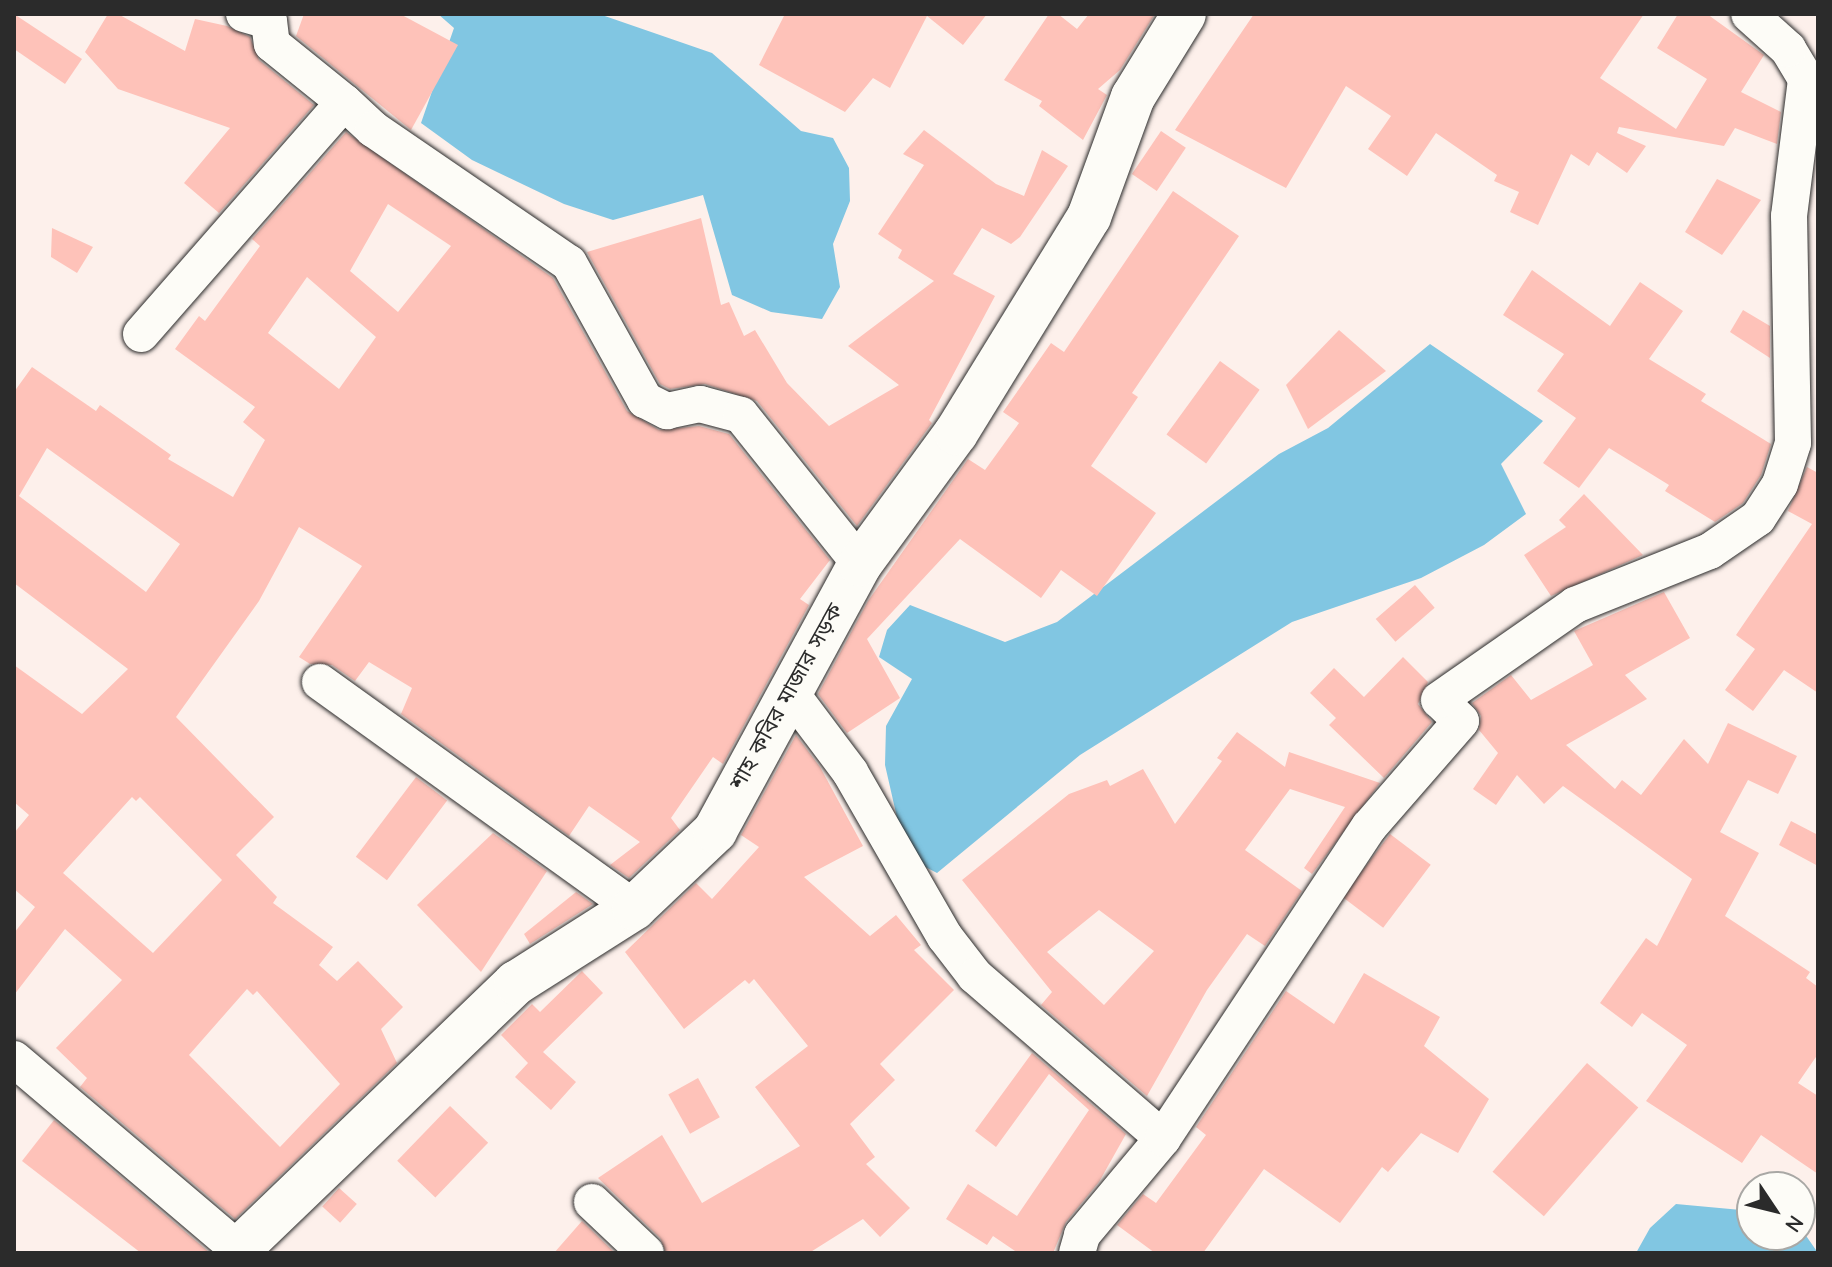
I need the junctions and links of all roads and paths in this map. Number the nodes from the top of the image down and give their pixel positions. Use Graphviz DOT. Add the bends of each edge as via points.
graph roads {
  1 [pos="244,14"];
  2 [pos="1184,14"];
  3 [pos="1749,14"];
  4 [pos="344,102"];
  5 [pos="141,334"];
  6 [pos="860,564"];
  7 [pos="320,682"];
  8 [pos="790,692"];
  9 [pos="634,908"];
  10 [pos="14,1059"];
  11 [pos="1163,1138"];
  12 [pos="592,1202"];
  13 [pos="237,1251"];
  14 [pos="646,1253"];
  15 [pos="1077,1253"];
  1 -- 4 [label="street" via="269,21 272,44"];
  2 -- 6 [label="street, শাহ কবির মাজার সড়ক" via="1133,97 1089,217 956,433"];
  3 -- 11 [label="street" via="1788,49 1806,79 1789,216 1793,443 1780,484 1758,518 1710,551 1575,605 1439,700 1461,721 1369,827"];
  4 -- 5 [label="street"];
  4 -- 6 [label="street" via="373,129 569,263 645,400 667,411 700,404 741,415"];
  6 -- 8 [label="street, শাহ কবির মাজার সড়ক"];
  7 -- 9 [label="street"];
  8 -- 9 [label="street, শাহ কবির মাজার সড়ক" via="715,831"];
  8 -- 11 [label="street" via="850,772 945,937 975,976"];
  9 -- 13 [label="street, শাহ কবির মাজার সড়ক" via="516,983"];
  10 -- 13 [label="street"];
  11 -- 15 [label="street" via="1082,1235"];
  12 -- 14 [label="street"];
}
